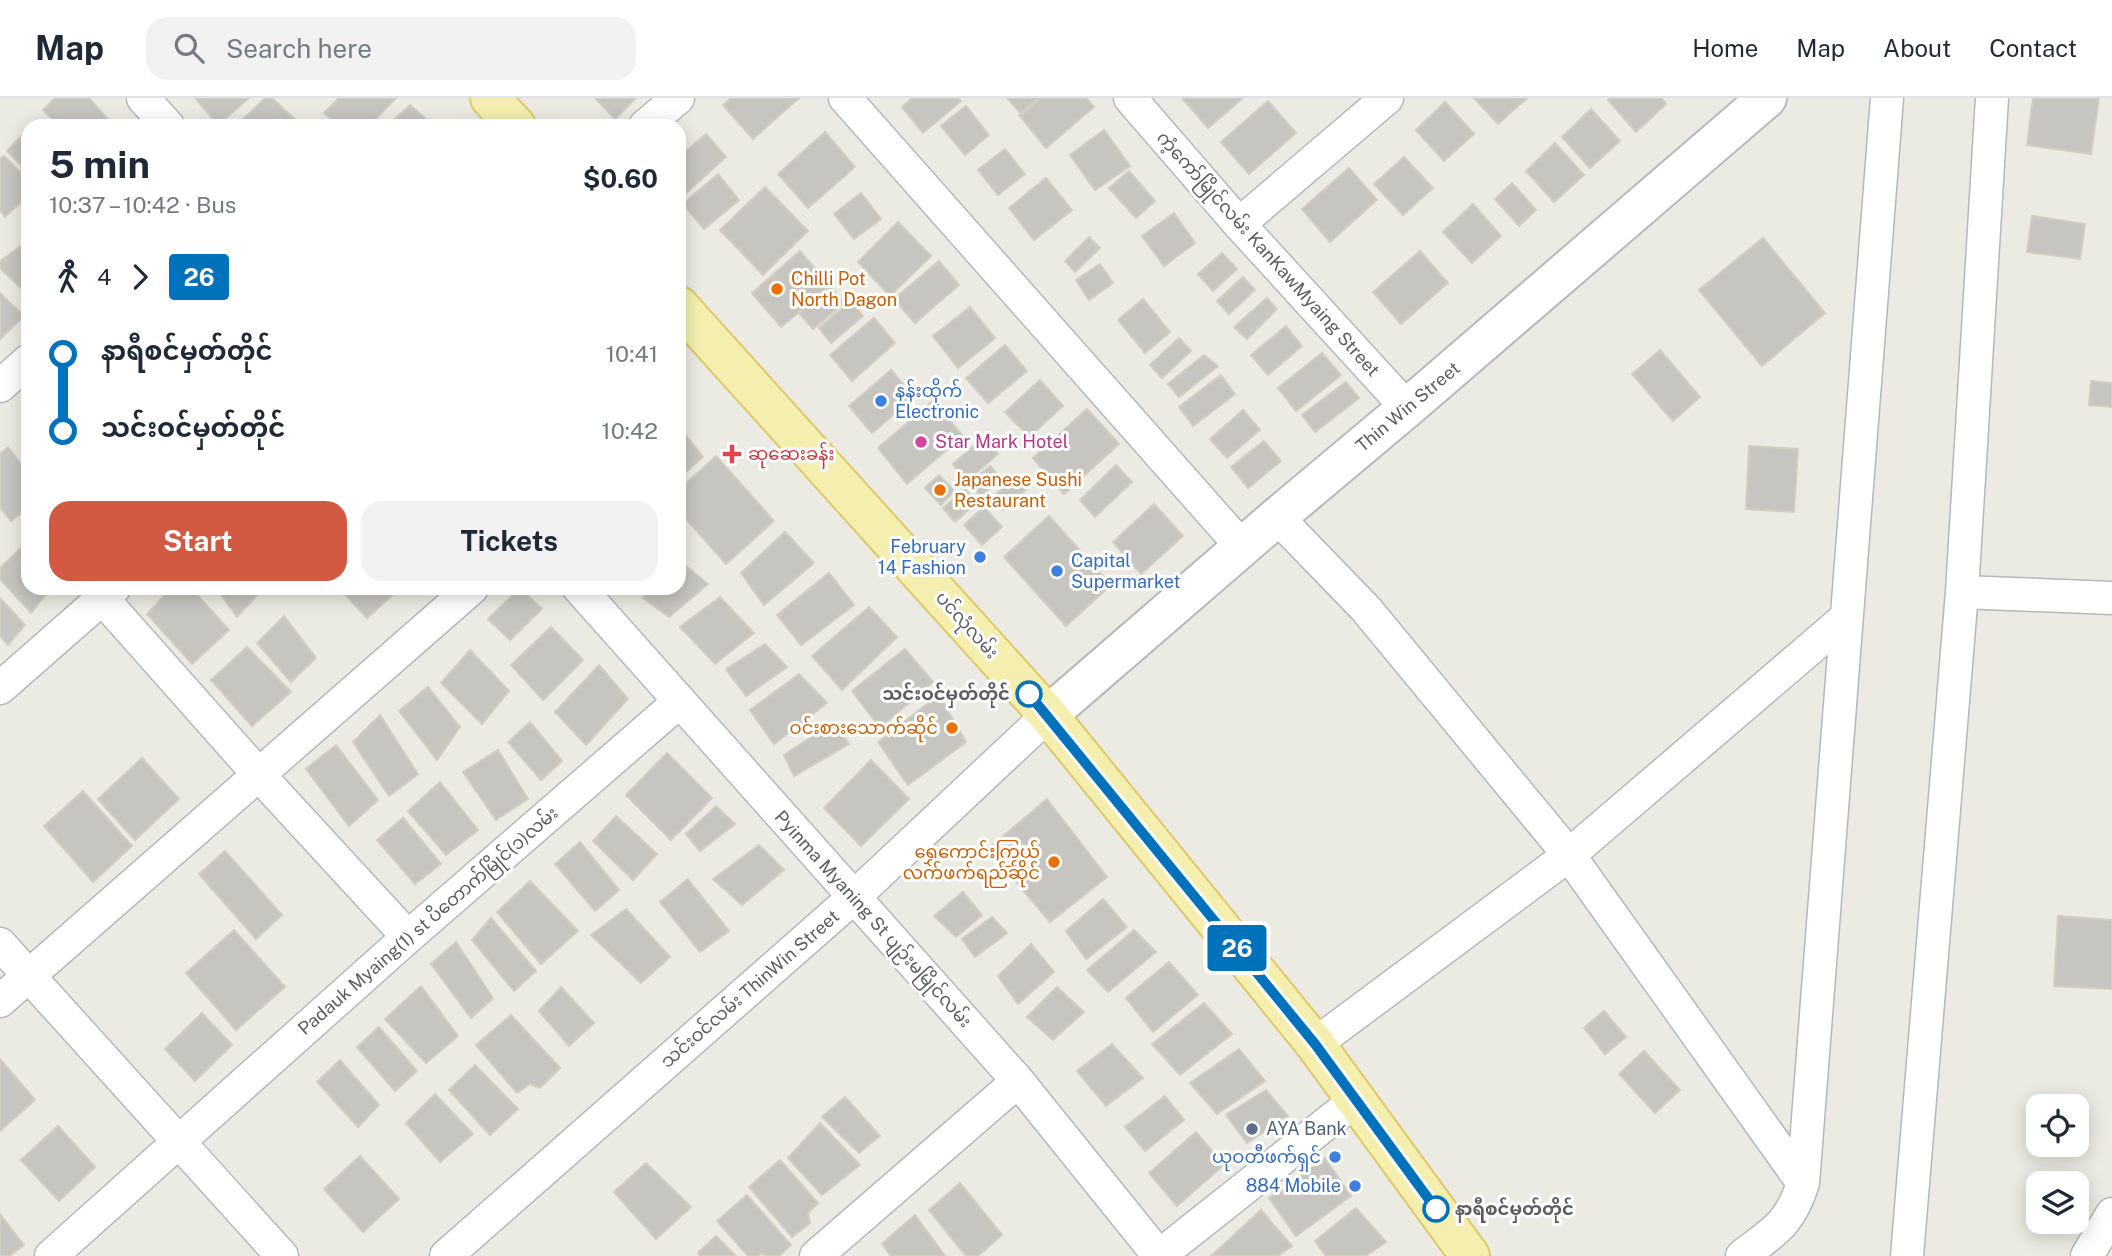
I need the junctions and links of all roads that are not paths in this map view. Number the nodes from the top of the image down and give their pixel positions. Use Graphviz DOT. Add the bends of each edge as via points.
graph roads {
  1 [pos="143,98"];
  2 [pos="490,98"];
  3 [pos="678,98"];
  4 [pos="845,98"];
  5 [pos="1130,98"];
  6 [pos="1387,98"];
  7 [pos="1767,98"];
  8 [pos="1887,98"];
  9 [pos="1992,98"];
  10 [pos="162,119"];
  11 [pos="510,119"];
  12 [pos="653,119"];
  13 [pos="1239,224"];
  14 [pos="686,314"];
  15 [pos="21,367"];
  16 [pos="0,386"];
  17 [pos="1408,408"];
  18 [pos="1277,517"];
  19 [pos="1242,547"];
  20 [pos="1962,592"];
  21 [pos="106,595"];
  22 [pos="110,595"];
  23 [pos="464,595"];
  24 [pos="585,595"];
  25 [pos="2112,598"];
  26 [pos="1847,617"];
  27 [pos="0,688"];
  28 [pos="680,701"];
  29 [pos="1048,715"];
  30 [pos="258,775"];
  31 [pos="1569,855"];
  32 [pos="854,897"];
  33 [pos="408,937"];
  34 [pos="0,944"];
  35 [pos="28,976"];
  36 [pos="0,1001"];
  37 [pos="1315,1044"];
  38 [pos="1018,1081"];
  39 [pos="1356,1100"];
  40 [pos="178,1144"];
  41 [pos="1803,1183"];
  42 [pos="2112,1214"];
  43 [pos="51,1256"];
  44 [pos="282,1256"];
  45 [pos="446,1256"];
  46 [pos="816,1256"];
  47 [pos="1159,1256"];
  48 [pos="1470,1256"];
  49 [pos="1742,1256"];
  50 [pos="1907,1256"];
  51 [pos="2087,1256"];
  1 -- 10 [label="street"];
  2 -- 11 [label="main road"];
  3 -- 12 [label="street"];
  4 -- 19 [label="street"];
  5 -- 13 [label="street, ကံ့ကော်မြိုင်လမ်း KanKawMyaing Street"];
  6 -- 13 [label="street"];
  7 -- 17 [label="main road, Thin Win Street"];
  8 -- 26 [label="street"];
  9 -- 20 [label="street"];
  13 -- 17 [label="street, ကံ့ကော်မြိုင်လမ်း KanKawMyaing Street"];
  14 -- 29 [label="main road, ပင်လုံလမ်း"];
  15 -- 16 [label="street"];
  17 -- 18 [label="main road, Thin Win Street"];
  18 -- 19 [label="main road, Thin Win Street"];
  18 -- 31 [label="street" via="1366,609"];
  19 -- 29 [label="main road, Thin Win Street"];
  20 -- 25 [label="street"];
  20 -- 50 [label="street"];
  21 -- 27 [label="street"];
  22 -- 30 [label="street"];
  23 -- 30 [label="street"];
  24 -- 28 [label="street, Pyinma Myaning St ပျဉ်းမမြိုင်လမ်း"];
  26 -- 31 [label="street"];
  26 -- 41 [label="street"];
  28 -- 32 [label="street, Pyinma Myaning St ပျဉ်းမမြိုင်လမ်း"];
  28 -- 33 [label="street, Padauk Myaing(1) st ပိတောက်မြိုင်(၁)လမ်း"];
  29 -- 32 [label="street, သင်းဝင်လမ်း ThinWin Street"];
  29 -- 37 [label="main road, ပင်လုံလမ်း"];
  30 -- 33 [label="street"];
  30 -- 35 [label="street"];
  31 -- 37 [label="street"];
  31 -- 41 [label="street"];
  32 -- 38 [label="street, Pyinma Myaning St ပျဉ်းမမြိုင်လမ်း"];
  32 -- 45 [label="street, သင်းဝင်လမ်း ThinWin Street"];
  33 -- 40 [label="street, Padauk Myaing(1) st ပိတောက်မြိုင်(၁)လမ်း"];
  34 -- 35 [label="street"];
  35 -- 36 [label="street"];
  35 -- 40 [label="street"];
  37 -- 39 [label="main road, ပင်လုံလမ်း"];
  38 -- 46 [label="street"];
  38 -- 47 [label="street, Pyinma Myaning St ပျဉ်းမမြိုင်လမ်း"];
  39 -- 47 [label="street"];
  39 -- 48 [label="main road, ပင်လုံလမ်း"];
  40 -- 43 [label="street, Padauk Myaing(1) st ပိတောက်မြိုင်(၁)လမ်း"];
  40 -- 44 [label="street"];
  41 -- 49 [label="street" via="1782,1226"];
  42 -- 51 [label="street"];
}
